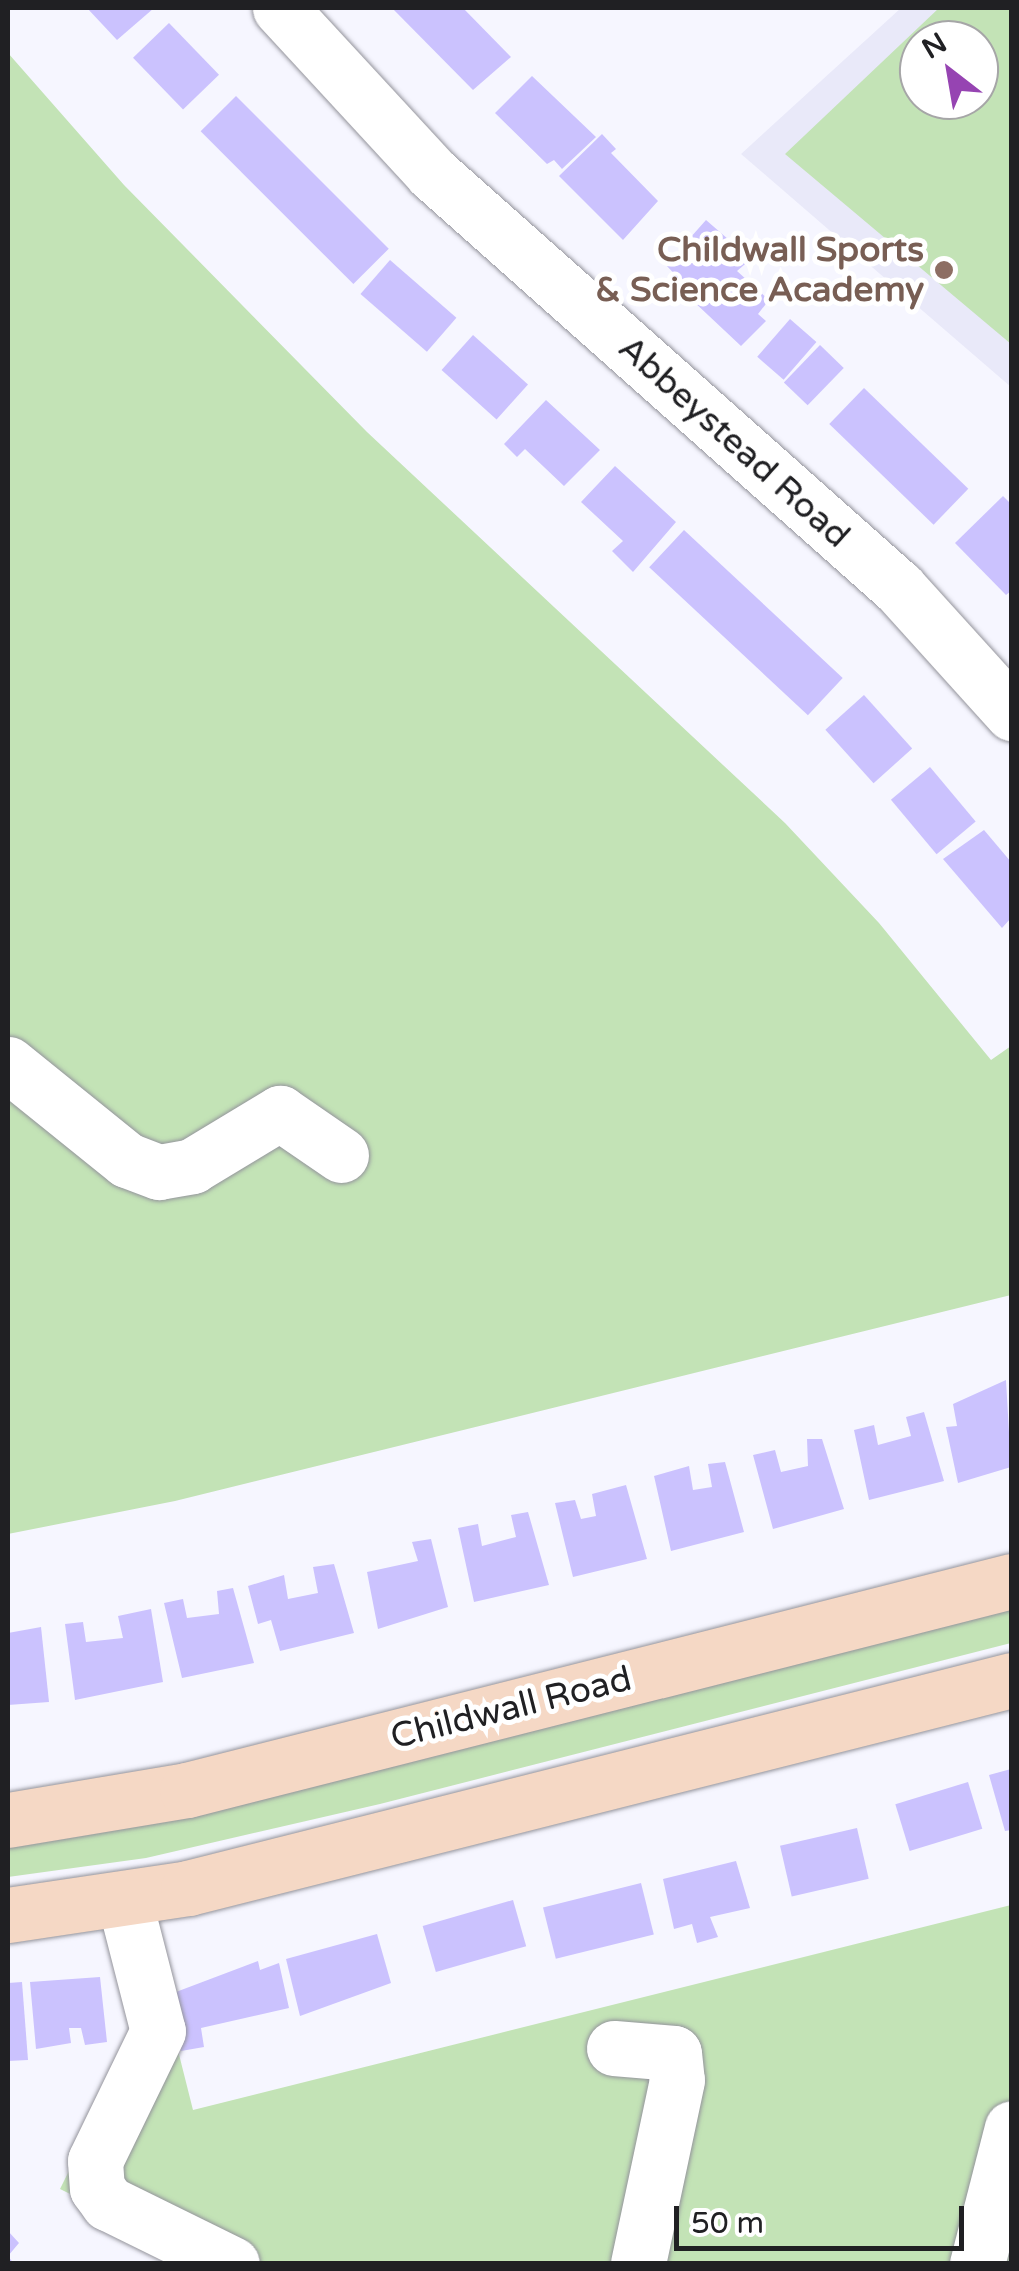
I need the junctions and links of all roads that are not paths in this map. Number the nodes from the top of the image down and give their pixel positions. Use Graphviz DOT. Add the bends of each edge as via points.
graph roads {
  1 [pos="280,8"];
  2 [pos="1012,713"];
  3 [pos="8,1064"];
  4 [pos="341,1155"];
  5 [pos="1012,1581"];
  6 [pos="1012,1680"];
  7 [pos="8,1820"];
  8 [pos="124,1899"];
  9 [pos="8,1915"];
  10 [pos="614,2048"];
  11 [pos="1012,2128"];
  12 [pos="232,2264"];
  13 [pos="638,2264"];
  14 [pos="977,2264"];
  1 -- 2 [label="street, Abbeystead Road" via="432,174 898,588"];
  3 -- 4 [label="street" via="127,1160 159,1172 192,1166 280,1113"];
  5 -- 7 [label="main road, Childwall Road" via="187,1790"];
  6 -- 8 [label="main road"];
  8 -- 9 [label="main road"];
  8 -- 12 [label="street" via="158,2031 96,2161 97,2188 108,2202"];
  10 -- 13 [label="street" via="674,2053 677,2080"];
  11 -- 14 [label="street"];
}
